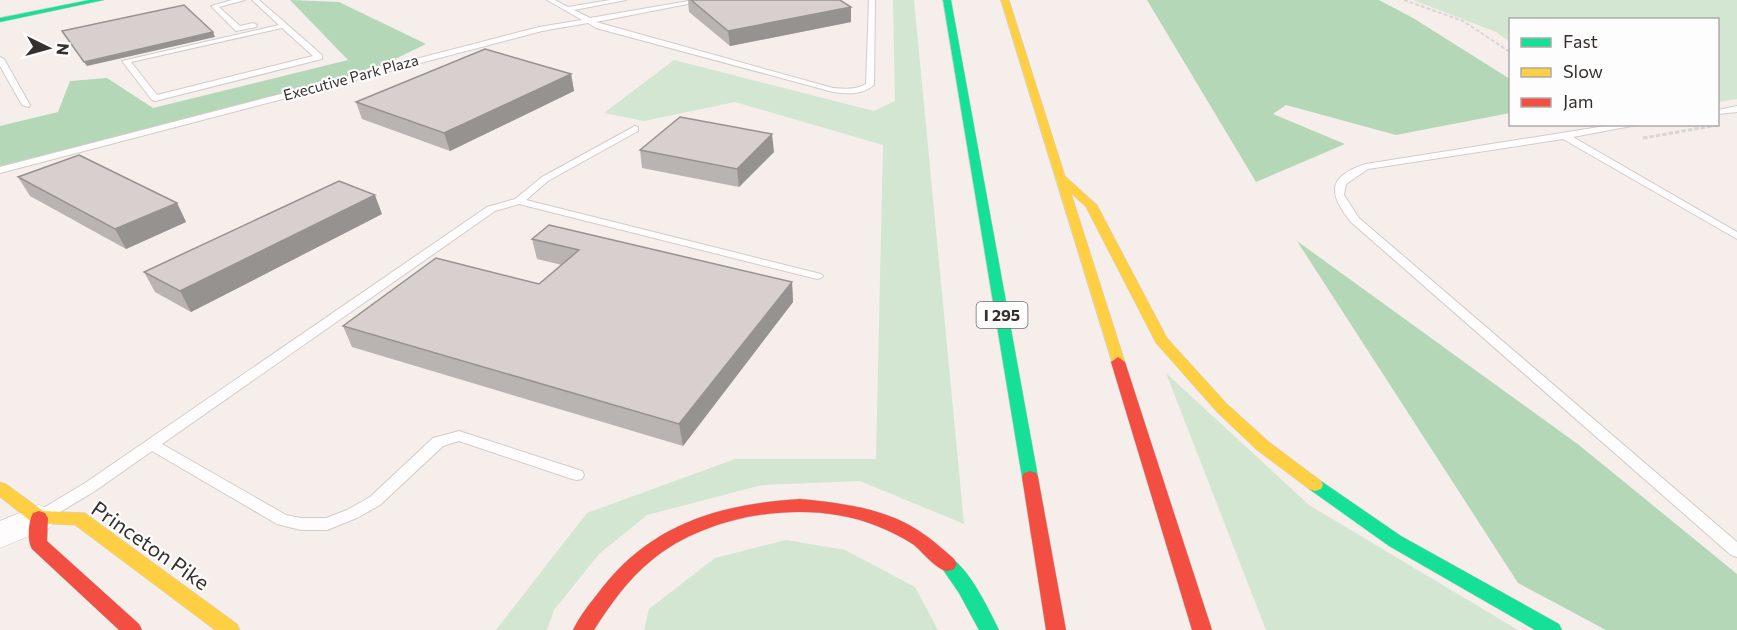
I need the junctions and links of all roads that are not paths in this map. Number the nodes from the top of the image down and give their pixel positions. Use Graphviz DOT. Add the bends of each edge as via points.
graph roads {
  1 [pos="100,0"];
  2 [pos="242,0"];
  3 [pos="255,0"];
  4 [pos="549,0"];
  5 [pos="623,0"];
  6 [pos="705,0"];
  7 [pos="872,0"];
  8 [pos="947,0"];
  9 [pos="1005,0"];
  10 [pos="567,9"];
  11 [pos="0,20"];
  12 [pos="276,20"];
  13 [pos="588,21"];
  14 [pos="283,26"];
  15 [pos="0,59"];
  16 [pos="26,105"];
  17 [pos="1737,109"];
  18 [pos="1719,112"];
  19 [pos="1626,126"];
  20 [pos="635,129"];
  21 [pos="1565,136"];
  22 [pos="0,170"];
  23 [pos="1060,177"];
  24 [pos="519,201"];
  25 [pos="1737,236"];
  26 [pos="817,276"];
  27 [pos="151,444"];
  28 [pos="577,475"];
  29 [pos="0,488"];
  30 [pos="39,518"];
  31 [pos="0,535"];
  32 [pos="1729,536"];
  33 [pos="1737,551"];
  34 [pos="132,630"];
  35 [pos="230,630"];
  36 [pos="583,630"];
  37 [pos="989,630"];
  38 [pos="1056,630"];
  39 [pos="1202,630"];
  40 [pos="1552,630"];
  1 -- 11 [label="main road"];
  2 -- 12 [label="lane" via="214,6 238,28"];
  3 -- 12 [label="lane"];
  4 -- 10 [label="lane"];
  5 -- 10 [label="lane"];
  6 -- 13 [label="lane, Executive Park Plaza"];
  7 -- 13 [label="lane" via="870,86 849,92 726,62"];
  8 -- 38 [label="main road, I 295"];
  9 -- 23 [label="main road"];
  10 -- 13 [label="lane"];
  12 -- 14 [label="lane"];
  13 -- 22 [label="lane, Executive Park Plaza" via="536,30"];
  14 -- 14 [label="lane" via="238,36 126,61 155,98 319,57"];
  15 -- 16 [label="lane"];
  17 -- 18 [label="lane"];
  19 -- 21 [label="lane"];
  20 -- 24 [label="lane" via="545,179"];
  21 -- 25 [label="lane"];
  21 -- 32 [label="lane" via="1366,167 1349,174 1336,193 1354,220"];
  23 -- 39 [label="main road"];
  23 -- 40 [label="main road" via="1091,204 1161,340 1222,408 1263,446 1395,541"];
  24 -- 26 [label="lane"];
  24 -- 27 [label="lane" via="491,209"];
  27 -- 28 [label="lane" via="282,520 301,524 327,524 352,514 375,501 438,442 459,436"];
  27 -- 30 [label="lane"];
  29 -- 30 [label="main road"];
  30 -- 31 [label="street"];
  30 -- 34 [label="main road" via="38,544"];
  30 -- 35 [label="main road, Princeton Pike" via="79,518"];
  32 -- 33 [label="lane"];
  36 -- 37 [label="main road" via="605,594 657,546 724,515 765,506 804,504 839,508 907,532 960,576"];
}
